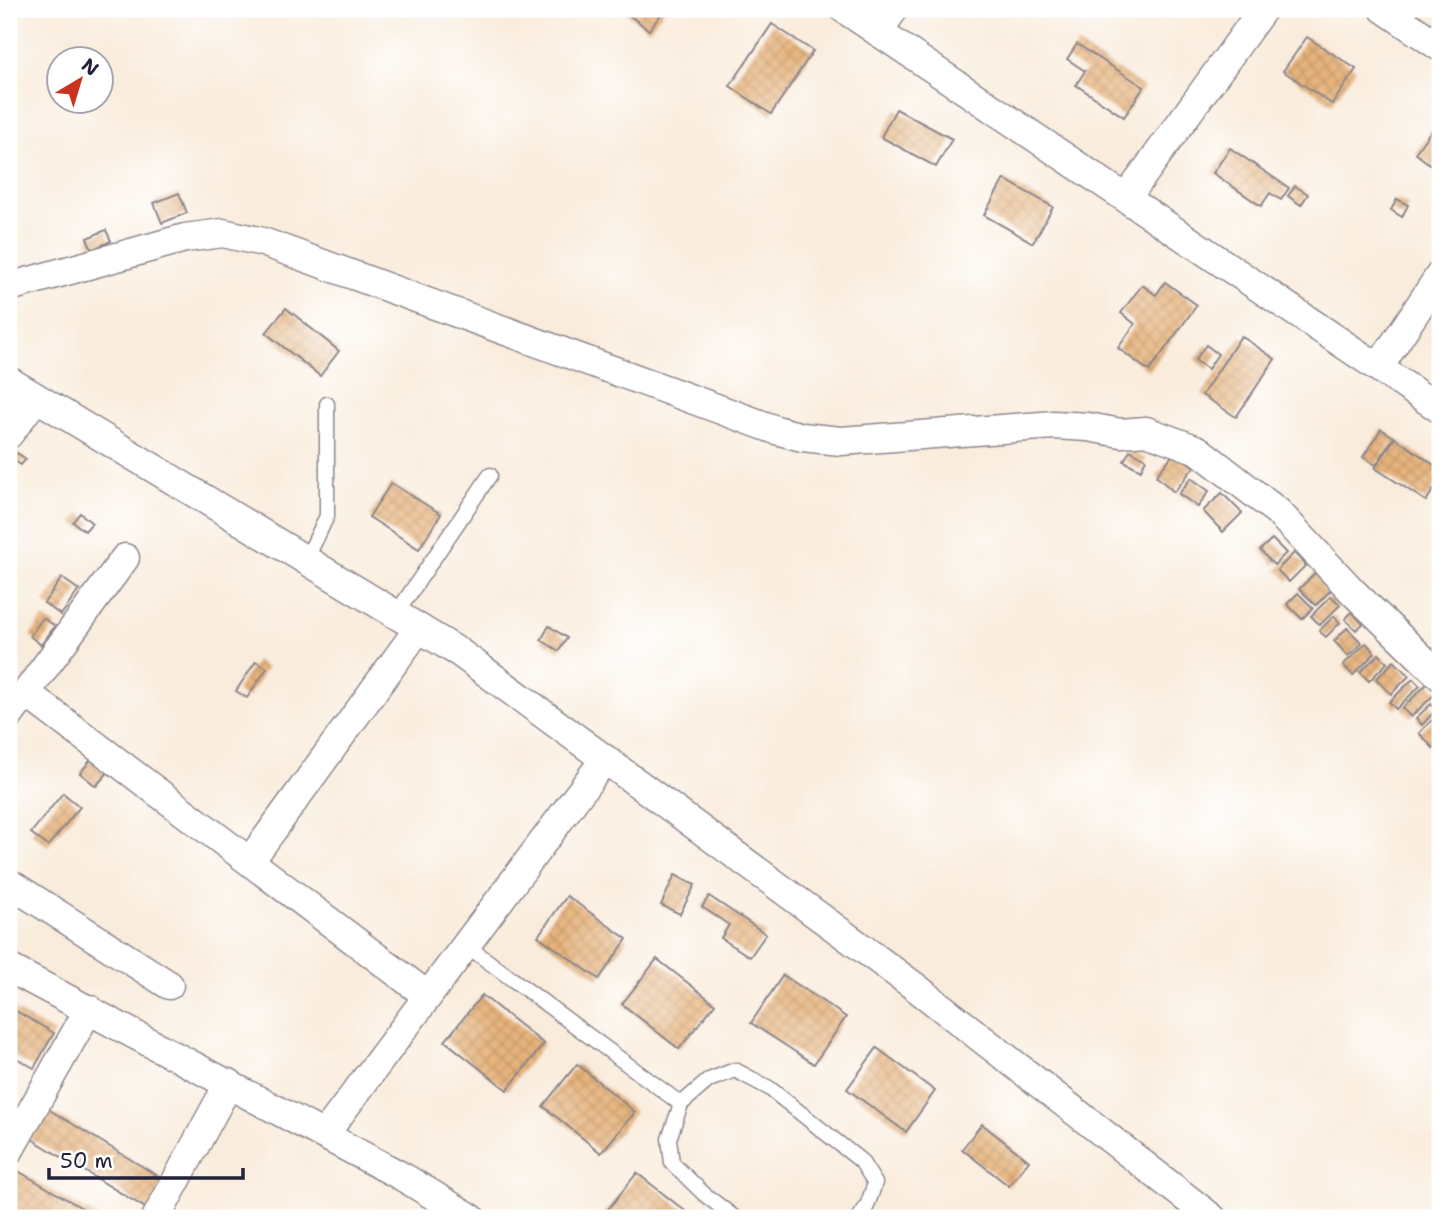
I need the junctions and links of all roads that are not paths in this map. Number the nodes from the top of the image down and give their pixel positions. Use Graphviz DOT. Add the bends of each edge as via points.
graph roads {
  1 [pos="844,9"];
  2 [pos="1263,9"];
  3 [pos="1384,9"];
  4 [pos="886,20"];
  5 [pos="1440,47"];
  6 [pos="1127,197"];
  7 [pos="1440,275"];
  8 [pos="9,287"];
  9 [pos="1379,367"];
  10 [pos="9,381"];
  11 [pos="36,398"];
  12 [pos="327,404"];
  13 [pos="1440,409"];
  14 [pos="9,433"];
  15 [pos="490,475"];
  16 [pos="125,558"];
  17 [pos="306,560"];
  18 [pos="407,621"];
  19 [pos="1440,676"];
  20 [pos="26,693"];
  21 [pos="9,716"];
  22 [pos="605,759"];
  23 [pos="250,861"];
  24 [pos="9,883"];
  25 [pos="466,945"];
  26 [pos="9,968"];
  27 [pos="169,985"];
  28 [pos="428,996"];
  29 [pos="89,1009"];
  30 [pos="229,1083"];
  31 [pos="681,1104"];
  32 [pos="324,1135"];
  33 [pos="9,1151"];
  34 [pos="730,1217"];
  35 [pos="156,1218"];
  36 [pos="471,1218"];
  37 [pos="859,1218"];
  38 [pos="1212,1218"];
  1 -- 4 [label="street"];
  2 -- 6 [label="street"];
  3 -- 5 [label="street"];
  4 -- 6 [label="street"];
  6 -- 9 [label="street"];
  7 -- 9 [label="street"];
  8 -- 19 [label="street" via="185,238 223,233 263,242 802,437 841,442 1054,425 1121,433 1146,431 1198,450 1279,512"];
  9 -- 13 [label="street"];
  10 -- 11 [label="street"];
  11 -- 14 [label="street"];
  11 -- 17 [label="street"];
  12 -- 17 [label="lane" via="327,516"];
  15 -- 18 [label="lane"];
  16 -- 20 [label="street"];
  17 -- 18 [label="street"];
  18 -- 22 [label="street" via="460,653"];
  18 -- 23 [label="street"];
  20 -- 21 [label="street"];
  20 -- 23 [label="street"];
  22 -- 25 [label="street"];
  22 -- 38 [label="street" via="914,986"];
  23 -- 28 [label="street"];
  24 -- 27 [label="street"];
  25 -- 28 [label="street"];
  25 -- 31 [label="lane"];
  26 -- 29 [label="street"];
  28 -- 32 [label="street"];
  29 -- 30 [label="street"];
  29 -- 33 [label="street"];
  30 -- 32 [label="street"];
  30 -- 35 [label="street"];
  31 -- 34 [label="lane" via="669,1139 672,1163"];
  31 -- 37 [label="lane" via="709,1080 735,1070 769,1088 861,1161 874,1182"];
  32 -- 36 [label="street"];
}
